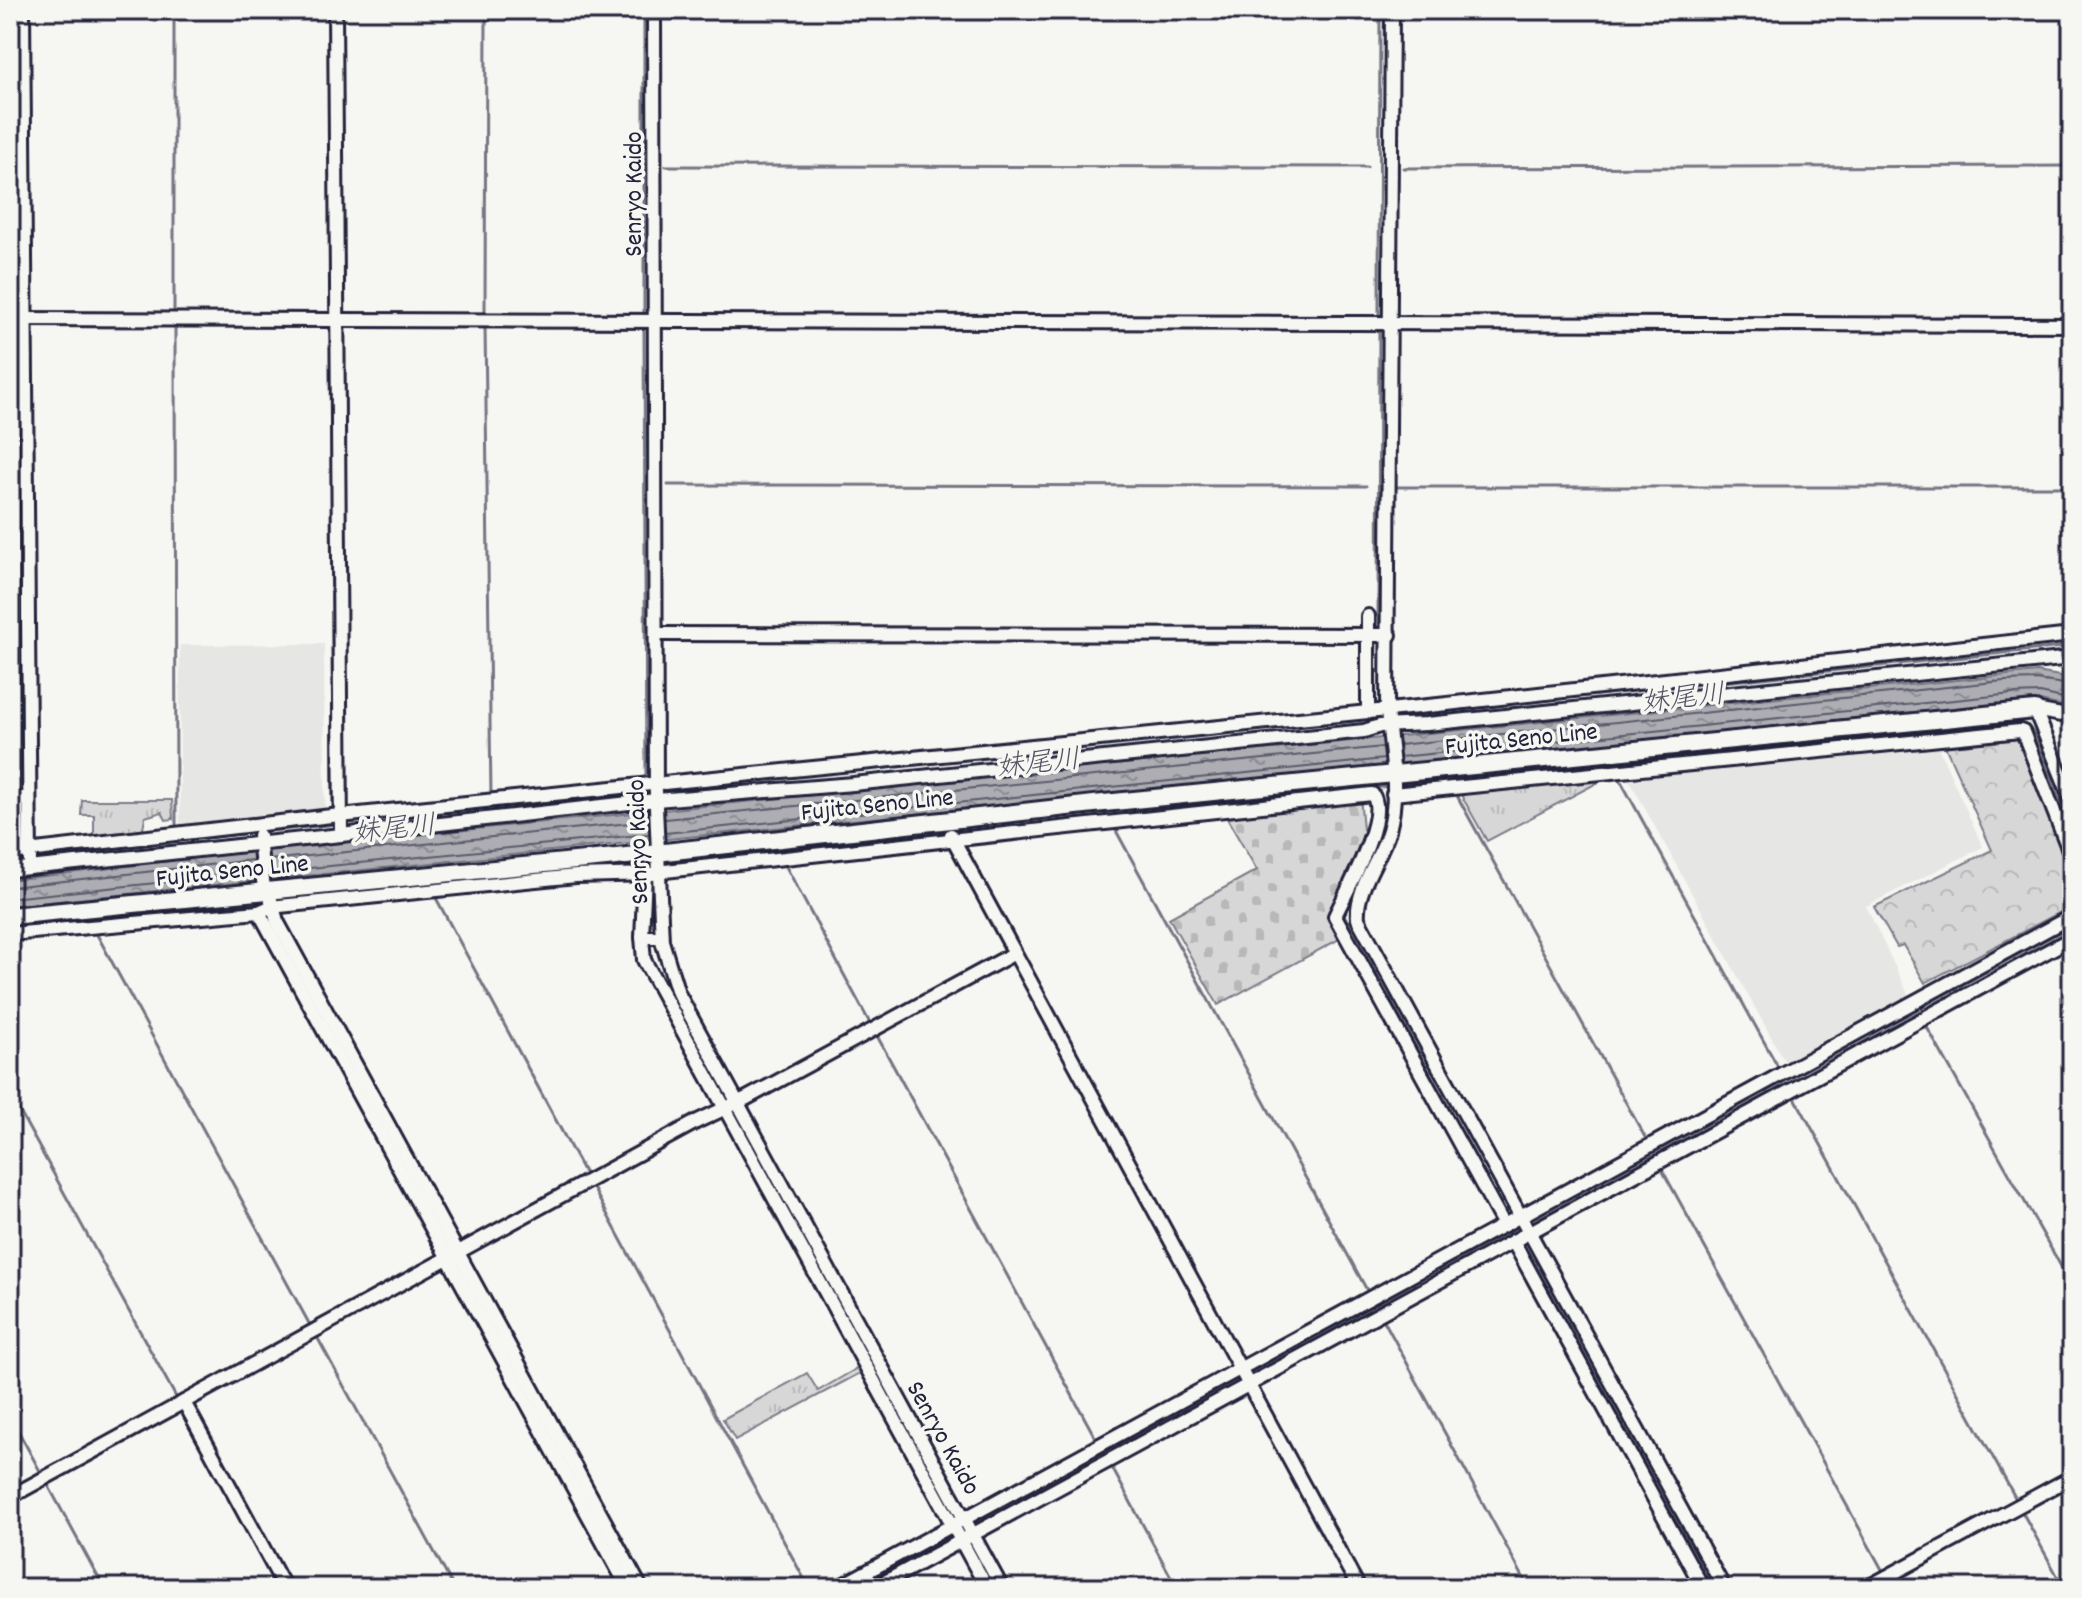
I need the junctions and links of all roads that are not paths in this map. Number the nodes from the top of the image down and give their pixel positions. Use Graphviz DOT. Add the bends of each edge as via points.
graph roads {
  1 [pos="23,10"];
  2 [pos="335,10"];
  3 [pos="654,10"];
  4 [pos="1392,10"];
  5 [pos="19,319"];
  6 [pos="333,320"];
  7 [pos="648,320"];
  8 [pos="2072,325"];
  9 [pos="1391,326"];
  10 [pos="1368,616"];
  11 [pos="656,634"];
  12 [pos="2072,635"];
  13 [pos="1375,637"];
  14 [pos="2072,658"];
  15 [pos="2052,661"];
  16 [pos="2072,667"];
  17 [pos="2035,710"];
  18 [pos="1368,712"];
  19 [pos="2072,717"];
  20 [pos="1388,720"];
  21 [pos="1696,755"];
  22 [pos="852,773"];
  23 [pos="1392,782"];
  24 [pos="2071,800"];
  25 [pos="656,803"];
  26 [pos="339,820"];
  27 [pos="951,831"];
  28 [pos="259,835"];
  29 [pos="1374,843"];
  30 [pos="658,849"];
  31 [pos="23,855"];
  32 [pos="2072,858"];
  33 [pos="10,870"];
  34 [pos="652,873"];
  35 [pos="266,901"];
  36 [pos="10,916"];
  37 [pos="2072,916"];
  38 [pos="10,934"];
  39 [pos="650,937"];
  40 [pos="2072,938"];
  41 [pos="1013,954"];
  42 [pos="1397,1012"];
  43 [pos="730,1104"];
  44 [pos="1658,1152"];
  45 [pos="1504,1225"];
  46 [pos="1521,1230"];
  47 [pos="452,1255"];
  48 [pos="1382,1305"];
  49 [pos="1245,1376"];
  50 [pos="184,1402"];
  51 [pos="1107,1451"];
  52 [pos="2072,1477"];
  53 [pos="10,1497"];
  54 [pos="965,1517"];
  55 [pos="951,1523"];
  56 [pos="973,1533"];
  57 [pos="961,1540"];
  58 [pos="285,1588"];
  59 [pos="628,1588"];
  60 [pos="641,1588"];
  61 [pos="837,1588"];
  62 [pos="874,1588"];
  63 [pos="987,1588"];
  64 [pos="1002,1588"];
  65 [pos="1359,1588"];
  66 [pos="1703,1588"];
  67 [pos="1724,1588"];
  68 [pos="1866,1588"];
  1 -- 5 [label="street"];
  2 -- 6 [label="street"];
  3 -- 7 [label="street, Senryo Kaido"];
  4 -- 9 [label="street"];
  5 -- 6 [label="street"];
  5 -- 31 [label="street"];
  6 -- 7 [label="street"];
  6 -- 26 [label="street"];
  7 -- 9 [label="street"];
  7 -- 11 [label="street, Senryo Kaido"];
  8 -- 9 [label="street"];
  9 -- 13 [label="street"];
  10 -- 13 [label="street"];
  11 -- 13 [label="street"];
  11 -- 25 [label="street, Senryo Kaido"];
  12 -- 20 [label="street"];
  13 -- 18 [label="street"];
  13 -- 20 [label="street"];
  14 -- 15 [label="street"];
  15 -- 16 [label="street"];
  15 -- 20 [label="street"];
  17 -- 19 [label="street"];
  17 -- 21 [label="main road, Fujita Seno Line"];
  17 -- 24 [label="street"];
  18 -- 20 [label="street"];
  18 -- 22 [label="street"];
  20 -- 22 [label="street"];
  20 -- 23 [label="street"];
  21 -- 23 [label="main road, Fujita Seno Line"];
  21 -- 23 [label="street" via="1617,771 1454,788"];
  21 -- 32 [label="street" via="2020,731"];
  22 -- 25 [label="street"];
  22 -- 26 [label="street" via="658,784"];
  23 -- 27 [label="main road, Fujita Seno Line"];
  23 -- 29 [label="street" via="1391,823"];
  25 -- 26 [label="street"];
  25 -- 30 [label="street, Senryo Kaido"];
  26 -- 28 [label="street"];
  26 -- 28 [label="street"];
  27 -- 29 [label="street" via="1113,822 1372,794 1377,814"];
  27 -- 30 [label="main road, Fujita Seno Line"];
  27 -- 34 [label="street"];
  27 -- 41 [label="street"];
  28 -- 31 [label="street"];
  28 -- 31 [label="street" via="176,834"];
  28 -- 35 [label="street"];
  29 -- 42 [label="street" via="1358,919"];
  29 -- 42 [label="street" via="1335,916"];
  30 -- 35 [label="main road, Fujita Seno Line"];
  30 -- 39 [label="street, Senryo Kaido"];
  31 -- 33 [label="street"];
  34 -- 35 [label="street"];
  34 -- 39 [label="street"];
  35 -- 36 [label="main road, Fujita Seno Line"];
  35 -- 38 [label="street"];
  35 -- 47 [label="street"];
  37 -- 44 [label="street"];
  39 -- 43 [label="street, Senryo Kaido"];
  39 -- 43 [label="street" via="644,960"];
  40 -- 44 [label="street"];
  41 -- 43 [label="street"];
  41 -- 49 [label="street"];
  42 -- 45 [label="street"];
  42 -- 46 [label="street"];
  43 -- 47 [label="street"];
  43 -- 54 [label="street, Senryo Kaido"];
  43 -- 55 [label="street"];
  44 -- 46 [label="street"];
  44 -- 46 [label="street"];
  45 -- 46 [label="street"];
  45 -- 48 [label="street"];
  46 -- 48 [label="street"];
  46 -- 66 [label="street"];
  46 -- 67 [label="street"];
  47 -- 50 [label="street"];
  47 -- 59 [label="street"];
  47 -- 60 [label="street"];
  48 -- 49 [label="street"];
  48 -- 49 [label="street"];
  49 -- 51 [label="street"];
  49 -- 51 [label="street"];
  49 -- 65 [label="street"];
  50 -- 53 [label="street"];
  50 -- 58 [label="street"];
  51 -- 54 [label="street"];
  51 -- 56 [label="street"];
  52 -- 68 [label="street"];
  54 -- 55 [label="street"];
  54 -- 56 [label="street, Senryo Kaido"];
  55 -- 57 [label="street"];
  55 -- 61 [label="street"];
  56 -- 57 [label="street"];
  56 -- 64 [label="street, Senryo Kaido"];
  57 -- 62 [label="street"];
  57 -- 63 [label="street"];
}
